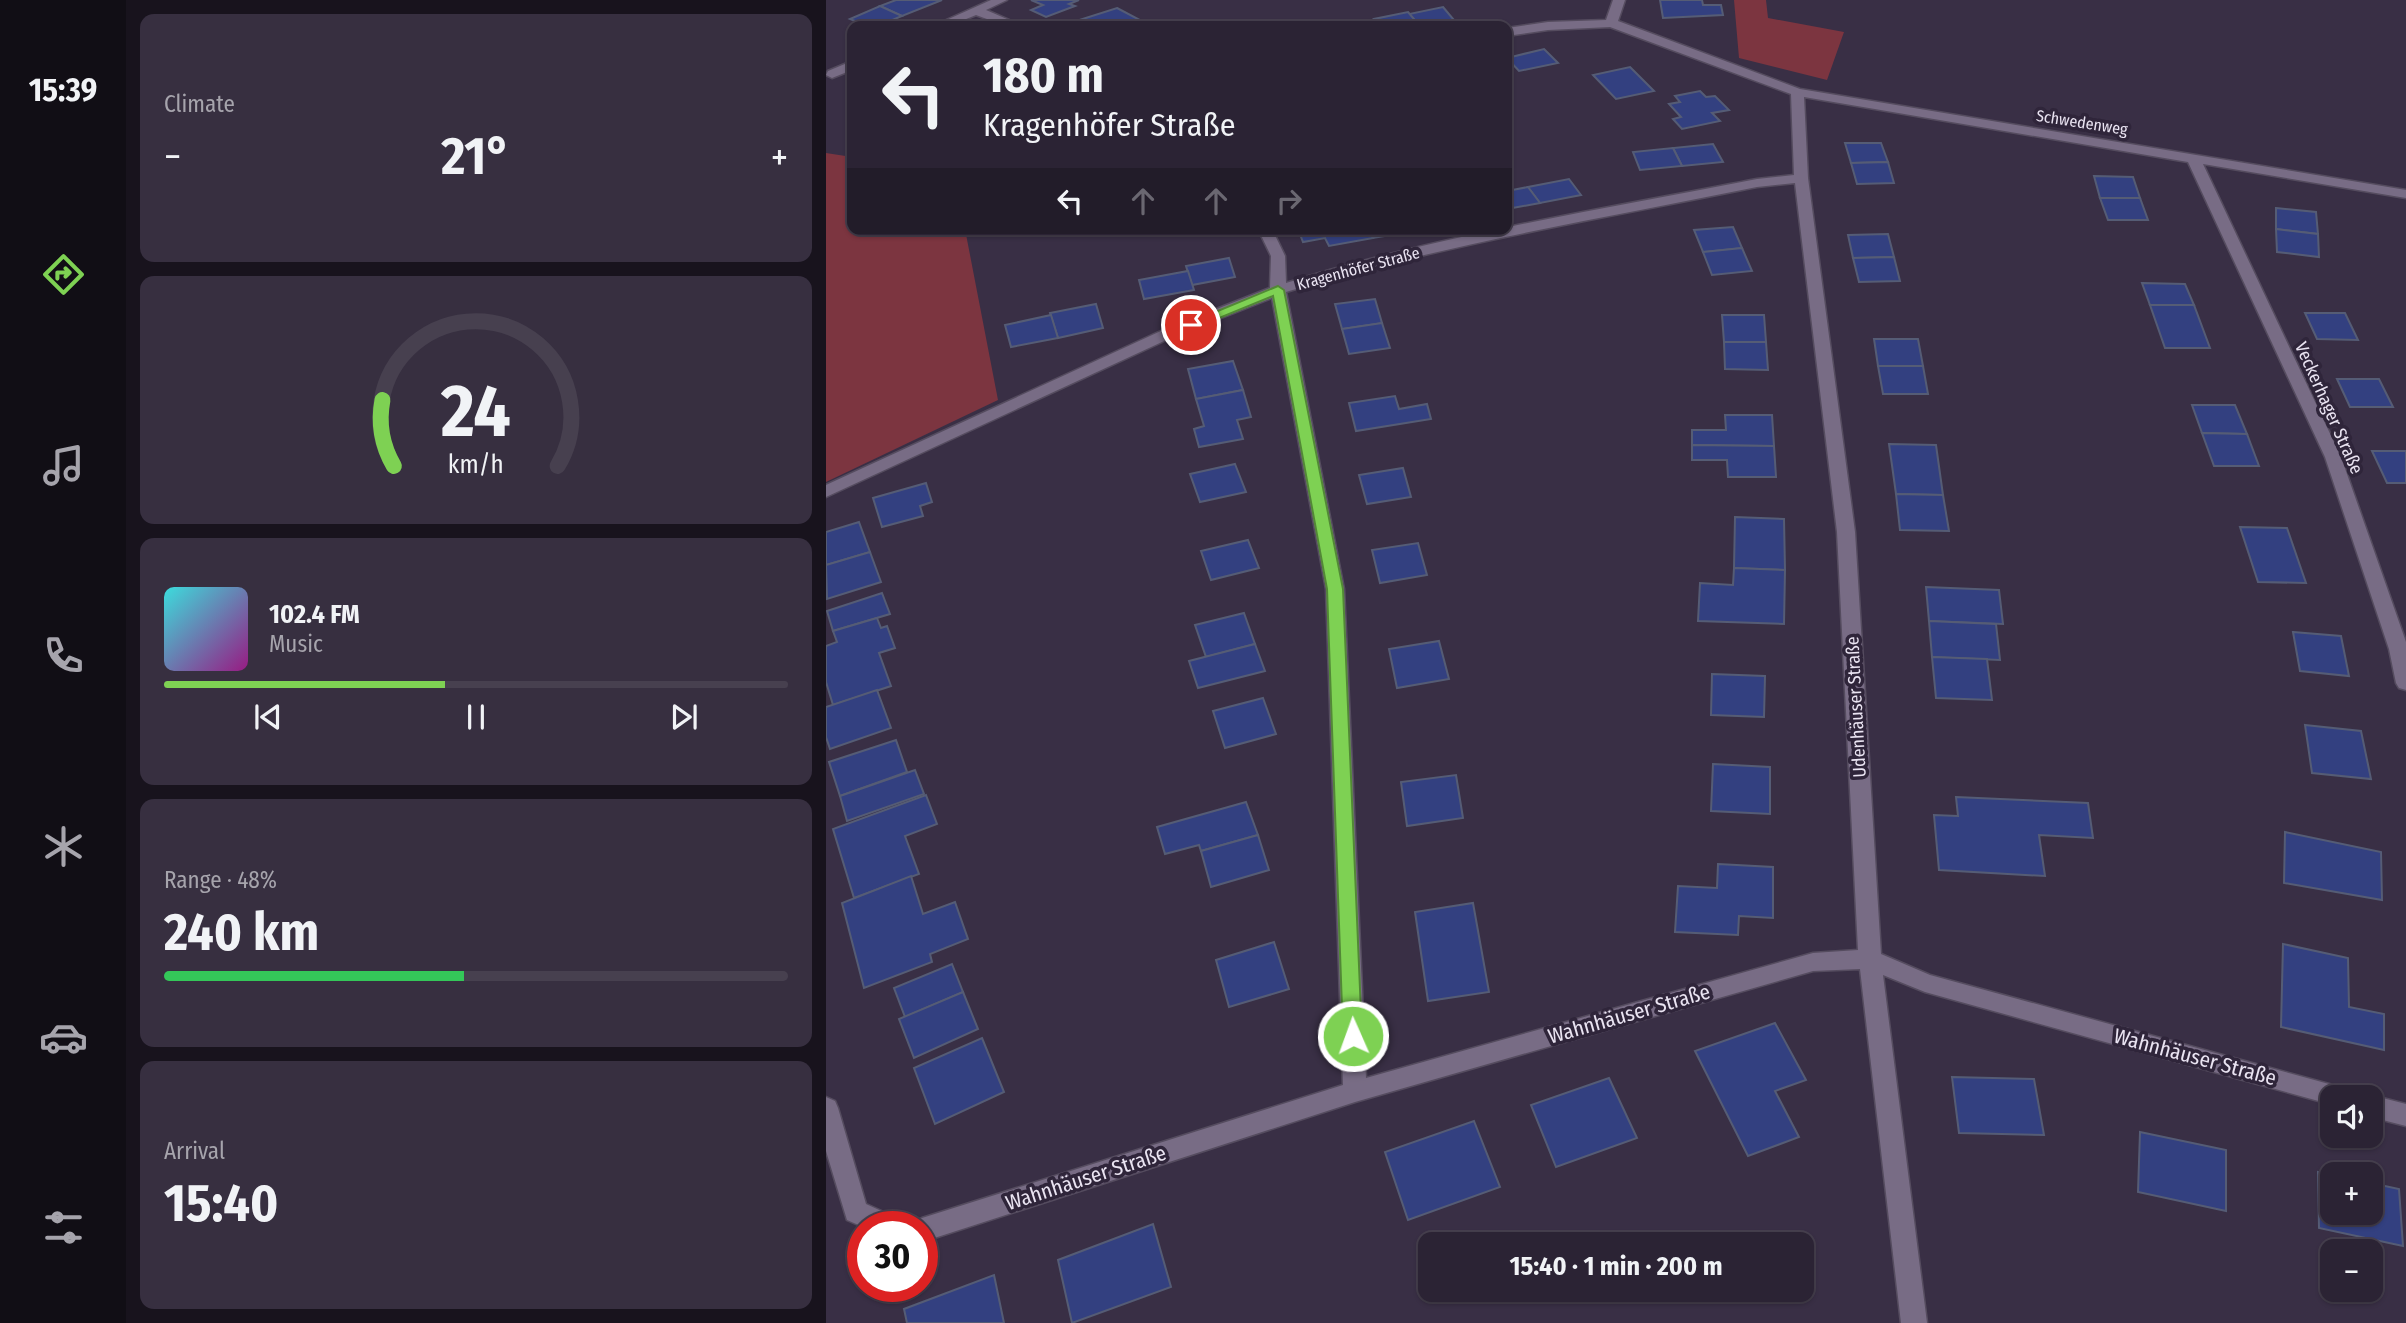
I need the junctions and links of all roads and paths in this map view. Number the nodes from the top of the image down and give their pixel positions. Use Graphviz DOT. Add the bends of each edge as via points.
graph roads {
  1 [pos="1001,0"];
  2 [pos="1619,0"];
  3 [pos="974,10"];
  4 [pos="950,21"];
  5 [pos="1004,21"];
  6 [pos="1611,23"];
  7 [pos="1512,31"];
  8 [pos="847,68"];
  9 [pos="832,75"];
  10 [pos="1797,92"];
  11 [pos="2193,158"];
  12 [pos="1801,178"];
  13 [pos="2406,194"];
  14 [pos="1512,232"];
  15 [pos="1268,235"];
  16 [pos="1495,235"];
  17 [pos="1278,290"];
  18 [pos="826,492"];
  19 [pos="2406,683"];
  20 [pos="1870,959"];
  21 [pos="1355,1092"];
  22 [pos="2320,1092"];
  23 [pos="826,1108"];
  24 [pos="2383,1109"];
  25 [pos="2406,1115"];
  26 [pos="856,1211"];
  27 [pos="938,1225"];
  28 [pos="1914,1323"];
  1 -- 3 [label="street"];
  2 -- 6 [label="street"];
  3 -- 4 [label="street"];
  3 -- 5 [label="street"];
  6 -- 7 [label="street"];
  6 -- 10 [label="street, Schwedenweg"];
  8 -- 9 [label="street"];
  10 -- 11 [label="street, Schwedenweg"];
  10 -- 12 [label="street, Udenhäuser Straße"];
  11 -- 13 [label="street, Schwedenweg"];
  11 -- 19 [label="street, Veckerhager Straße" via="2333,457 2399,649"];
  12 -- 14 [label="street, Kragenhöfer Straße"];
  12 -- 20 [label="street, Udenhäuser Straße" via="1846,532"];
  15 -- 17 [label="street" via="1278,256"];
  16 -- 17 [label="street, Kragenhöfer Straße" via="1356,266"];
  17 -- 18 [label="street, Kragenhöfer Straße" via="1169,333"];
  17 -- 21 [label="street" via="1335,589"];
  20 -- 21 [label="street, Wahnhäuser Straße" via="1813,962"];
  20 -- 22 [label="street, Wahnhäuser Straße" via="1925,983"];
  20 -- 28 [label="street, Udenhäuser Straße"];
  21 -- 27 [label="street, Wahnhäuser Straße"];
  23 -- 26 [label="street"];
  24 -- 25 [label="street"];
}
